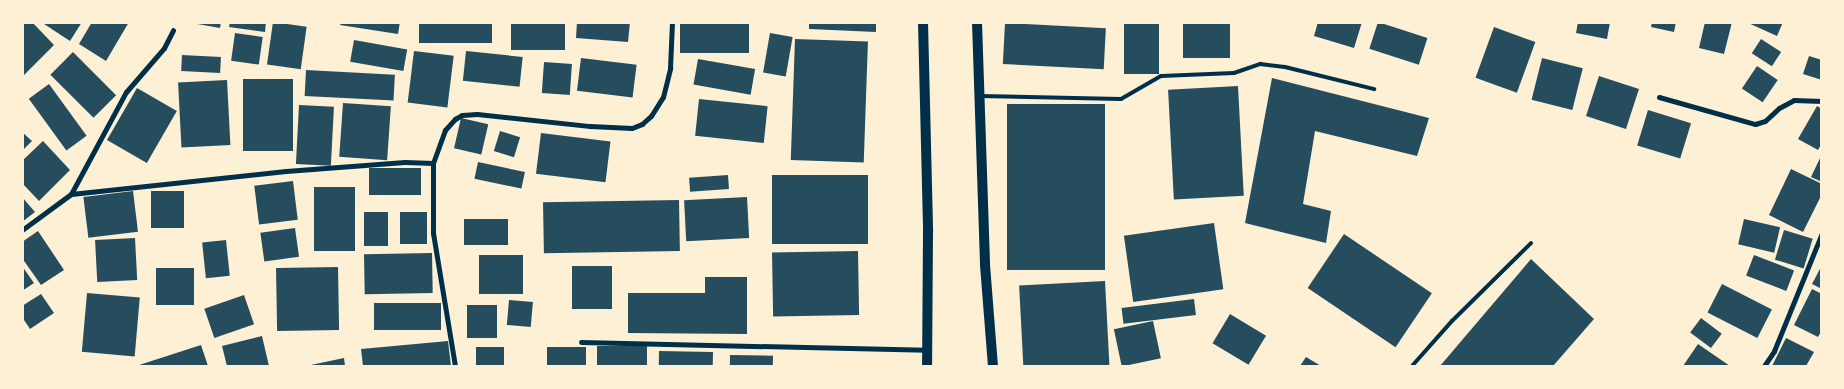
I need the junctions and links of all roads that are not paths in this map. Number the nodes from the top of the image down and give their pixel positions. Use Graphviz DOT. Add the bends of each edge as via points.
graph roads {
  1 [pos="672,22"];
  2 [pos="923,22"];
  3 [pos="978,22"];
  4 [pos="173,30"];
  5 [pos="1374,89"];
  6 [pos="980,96"];
  7 [pos="1659,97"];
  8 [pos="1822,102"];
  9 [pos="433,163"];
  10 [pos="71,194"];
  11 [pos="22,230"];
  12 [pos="1822,233"];
  13 [pos="1531,243"];
  14 [pos="581,342"];
  15 [pos="926,350"];
  16 [pos="455,366"];
  17 [pos="927,366"];
  18 [pos="993,366"];
  19 [pos="1412,366"];
  20 [pos="1764,366"];
  1 -- 9 [label="street" via="670,68 663,97 642,124 632,128 590,126 462,115 445,130"];
  2 -- 15 [label="main road" via="928,232"];
  3 -- 6 [label="main road"];
  4 -- 10 [label="street" via="164,48 126,92"];
  5 -- 6 [label="lane" via="1260,64 1234,73 1161,76 1121,99"];
  6 -- 18 [label="main road" via="985,265"];
  7 -- 8 [label="street" via="1755,124 1765,121 1794,100"];
  9 -- 10 [label="street" via="405,162 286,171"];
  9 -- 16 [label="street" via="433,234"];
  10 -- 11 [label="street"];
  12 -- 20 [label="street" via="1774,351"];
  13 -- 19 [label="lane" via="1452,321"];
  14 -- 15 [label="street"];
  15 -- 17 [label="main road"];
}
